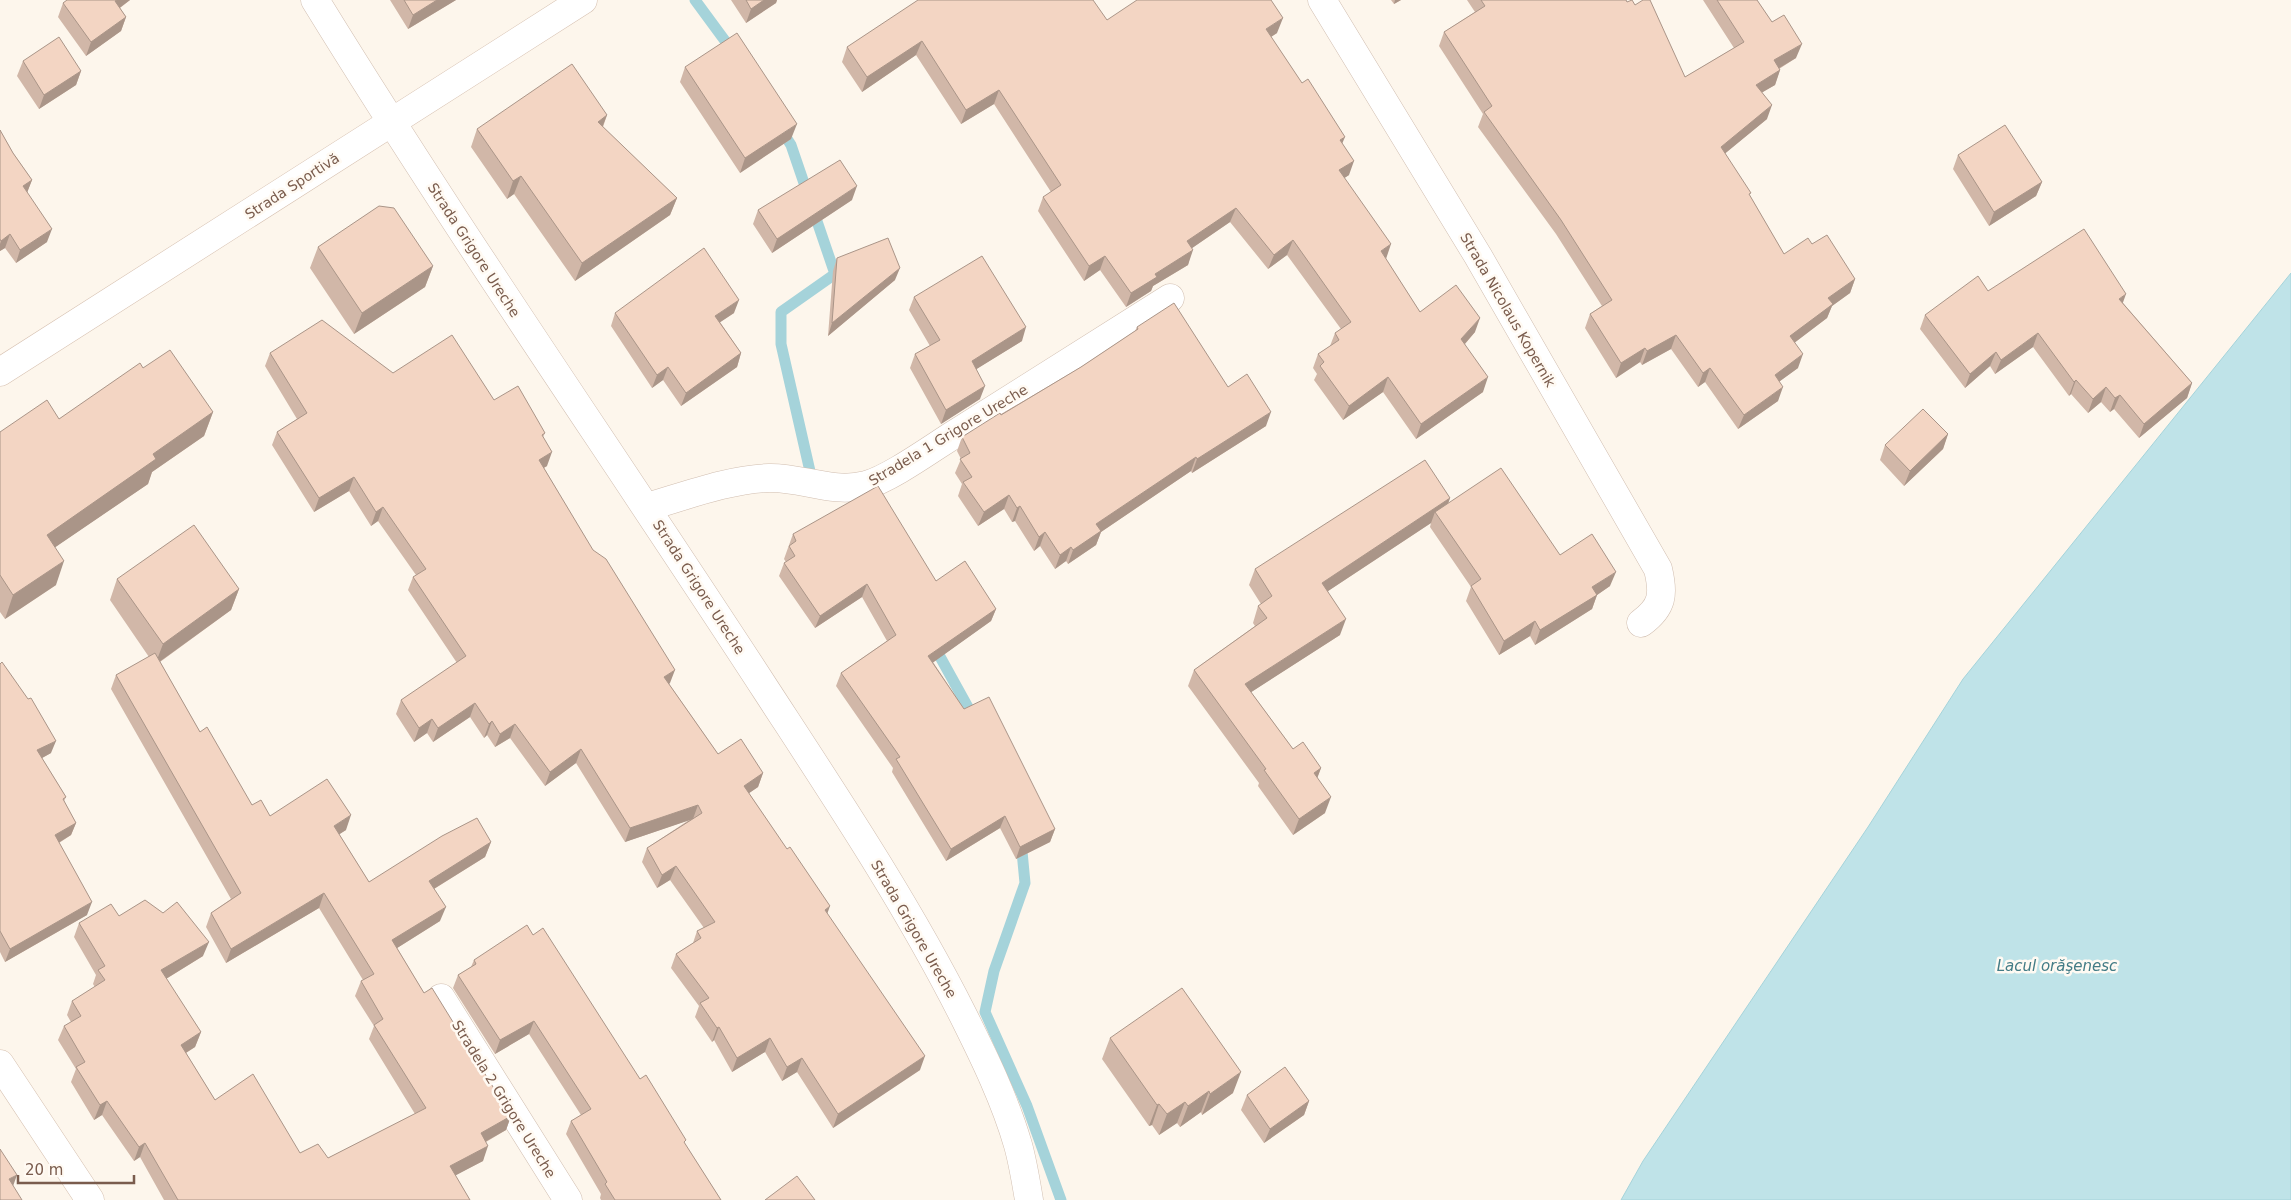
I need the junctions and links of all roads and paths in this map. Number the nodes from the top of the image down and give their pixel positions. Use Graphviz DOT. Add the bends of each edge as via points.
graph roads {
  1 [pos="315,0"];
  2 [pos="583,0"];
  3 [pos="1322,0"];
  4 [pos="391,123"];
  5 [pos="1170,298"];
  6 [pos="0,372"];
  7 [pos="647,507"];
  8 [pos="1641,623"];
  9 [pos="441,998"];
  10 [pos="0,1064"];
  11 [pos="90,1200"];
  12 [pos="568,1200"];
  13 [pos="1030,1200"];
  1 -- 4 [label="street, Strada Grigore Ureche"];
  2 -- 4 [label="street, Strada Sportivă"];
  3 -- 8 [label="street, Strada Nicolaus Kopernik" via="1478,256 1658,569 1663,588 1659,604"];
  4 -- 6 [label="street, Strada Sportivă"];
  4 -- 7 [label="street, Strada Grigore Ureche"];
  5 -- 7 [label="street, Stradela 1 Grigore Ureche" via="868,485 830,488 788,478 767,478 701,491"];
  7 -- 13 [label="street, Strada Grigore Ureche" via="842,807 920,934 985,1060 1007,1112 1019,1147"];
  9 -- 12 [label="street, Stradela 2 Grigore Ureche"];
  10 -- 11 [label="street"];
}
